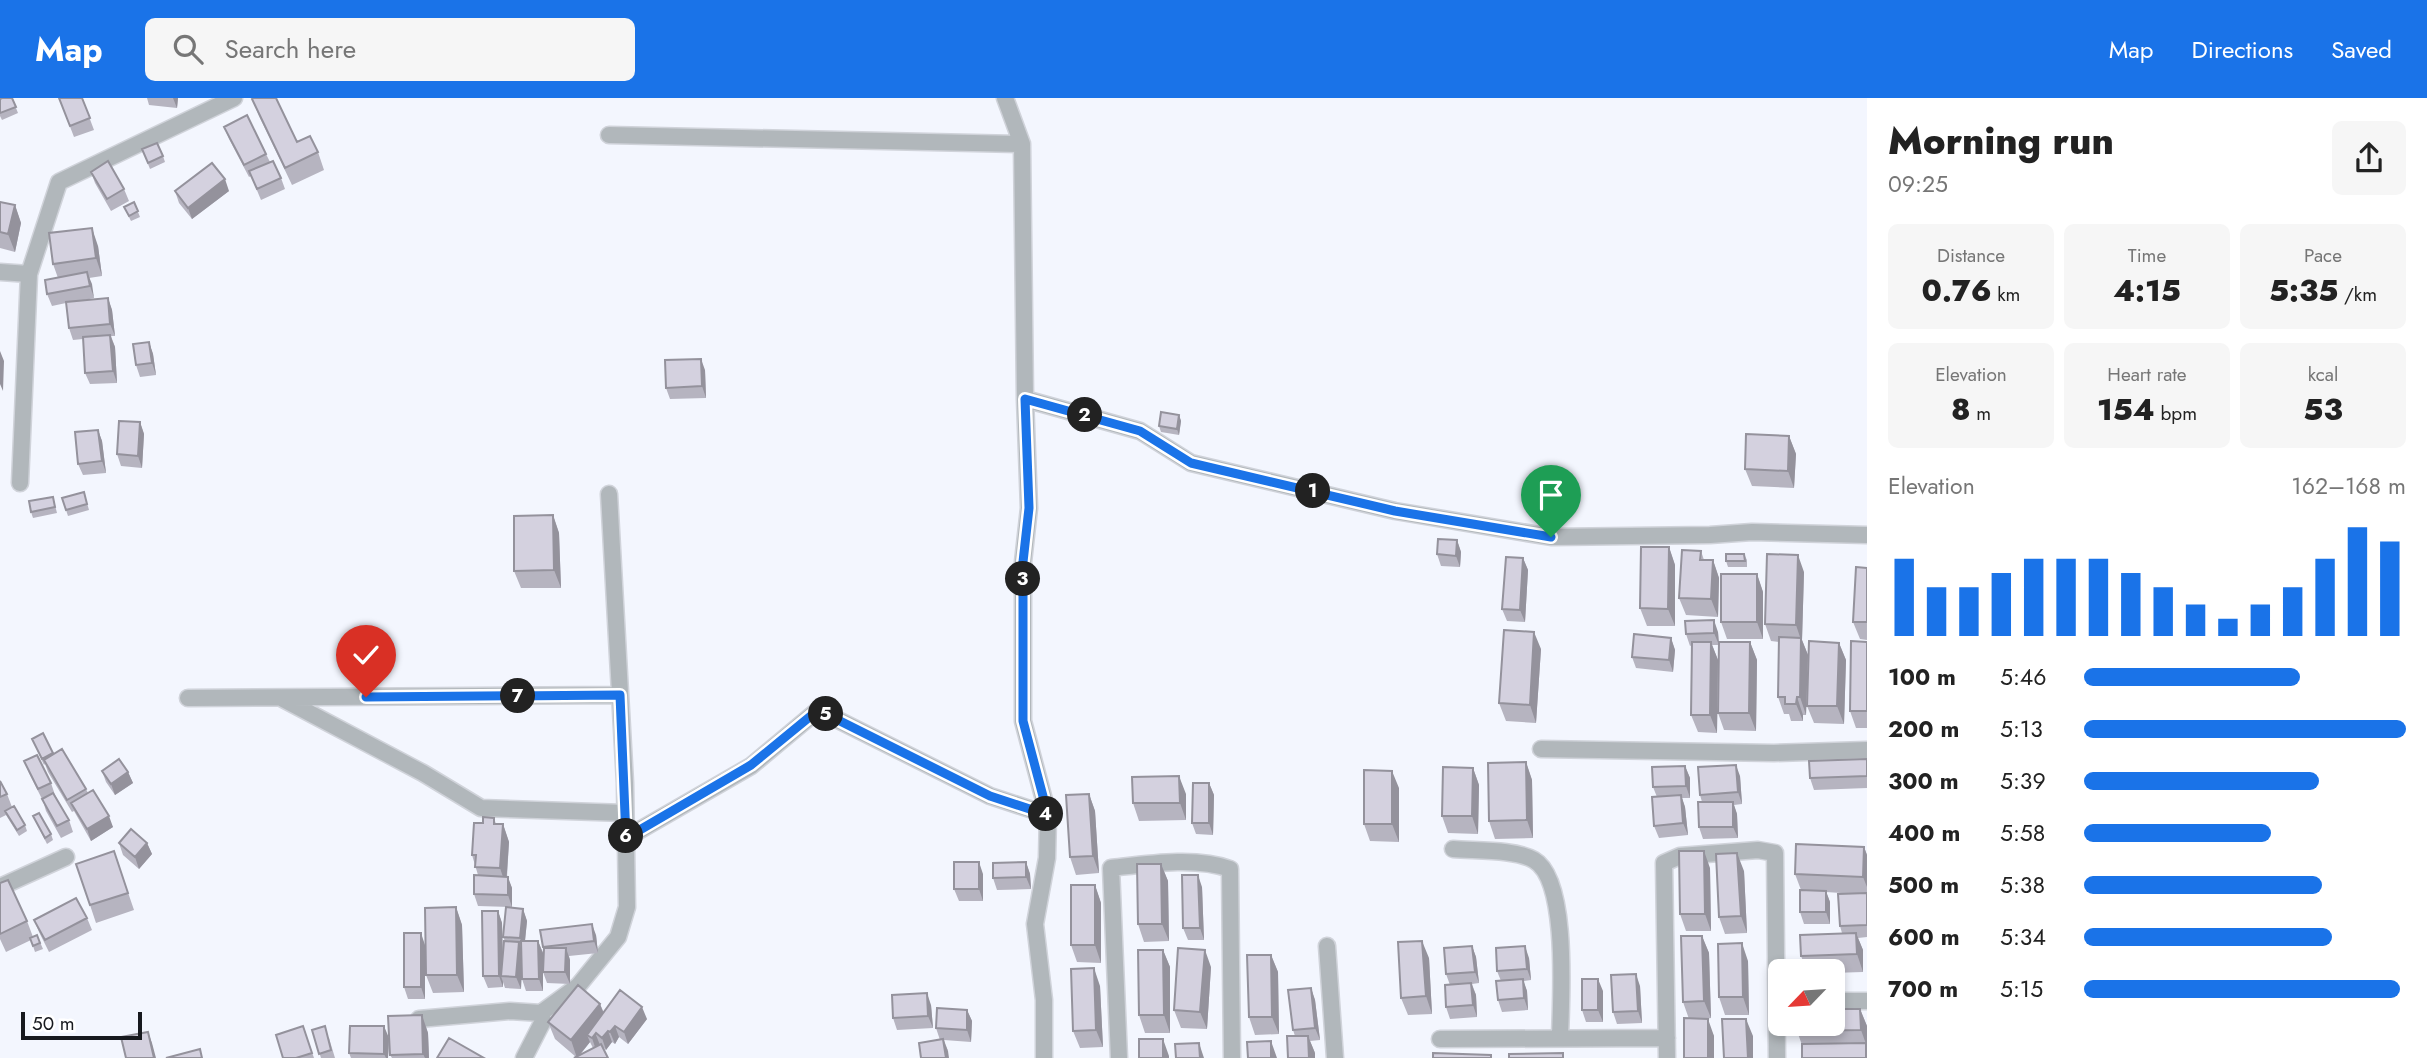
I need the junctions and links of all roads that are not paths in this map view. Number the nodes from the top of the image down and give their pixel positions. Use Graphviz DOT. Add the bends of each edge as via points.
graph roads {
  1 [pos="234,98"];
  2 [pos="1005,98"];
  3 [pos="609,135"];
  4 [pos="1022,144"];
  5 [pos="0,272"];
  6 [pos="29,274"];
  7 [pos="1025,399"];
  8 [pos="20,483"];
  9 [pos="609,495"];
  10 [pos="1867,535"];
  11 [pos="620,695"];
  12 [pos="188,698"];
  13 [pos="281,698"];
  14 [pos="1541,749"];
  15 [pos="1867,750"];
  16 [pos="625,813"];
  17 [pos="1048,815"];
  18 [pos="626,838"];
  19 [pos="1453,849"];
  20 [pos="66,857"];
  21 [pos="0,887"];
  22 [pos="1327,946"];
  23 [pos="1777,959"];
  24 [pos="1845,1001"];
  25 [pos="1867,1001"];
  26 [pos="541,1013"];
  27 [pos="419,1019"];
  28 [pos="1777,1036"];
  29 [pos="1560,1037"];
  30 [pos="1667,1038"];
  31 [pos="1440,1039"];
  32 [pos="526,1058"];
  33 [pos="1044,1058"];
  34 [pos="1119,1058"];
  35 [pos="1232,1058"];
  36 [pos="1335,1058"];
  37 [pos="1667,1058"];
  38 [pos="1777,1058"];
  1 -- 6 [label="street" via="59,182"];
  2 -- 4 [label="street"];
  3 -- 4 [label="street"];
  4 -- 7 [label="street"];
  5 -- 6 [label="street"];
  6 -- 8 [label="street"];
  7 -- 10 [label="street" via="1140,431 1191,463 1395,511 1551,537 1752,532"];
  7 -- 17 [label="street" via="1029,508 1023,562 1023,721"];
  9 -- 11 [label="street"];
  11 -- 13 [label="street"];
  11 -- 16 [label="street"];
  12 -- 13 [label="street"];
  13 -- 16 [label="street" via="481,808"];
  14 -- 15 [label="street"];
  16 -- 18 [label="street"];
  17 -- 18 [label="street" via="990,796 818,710 751,765"];
  17 -- 33 [label="street" via="1035,924 1044,1000"];
  18 -- 26 [label="street" via="627,907 618,937 578,986"];
  19 -- 29 [label="street" via="1517,854 1532,859 1546,873 1554,889 1558,918"];
  20 -- 21 [label="street"];
  22 -- 36 [label="street"];
  23 -- 30 [label="street" via="1775,853 1679,856 1664,863"];
  24 -- 25 [label="street"];
  26 -- 27 [label="street" via="510,1011"];
  26 -- 32 [label="street" via="543,1021"];
  28 -- 38 [label="street"];
  29 -- 30 [label="street"];
  29 -- 31 [label="street"];
  30 -- 37 [label="street"];
  34 -- 35 [label="street" via="1111,868 1216,863 1230,869"];
}
